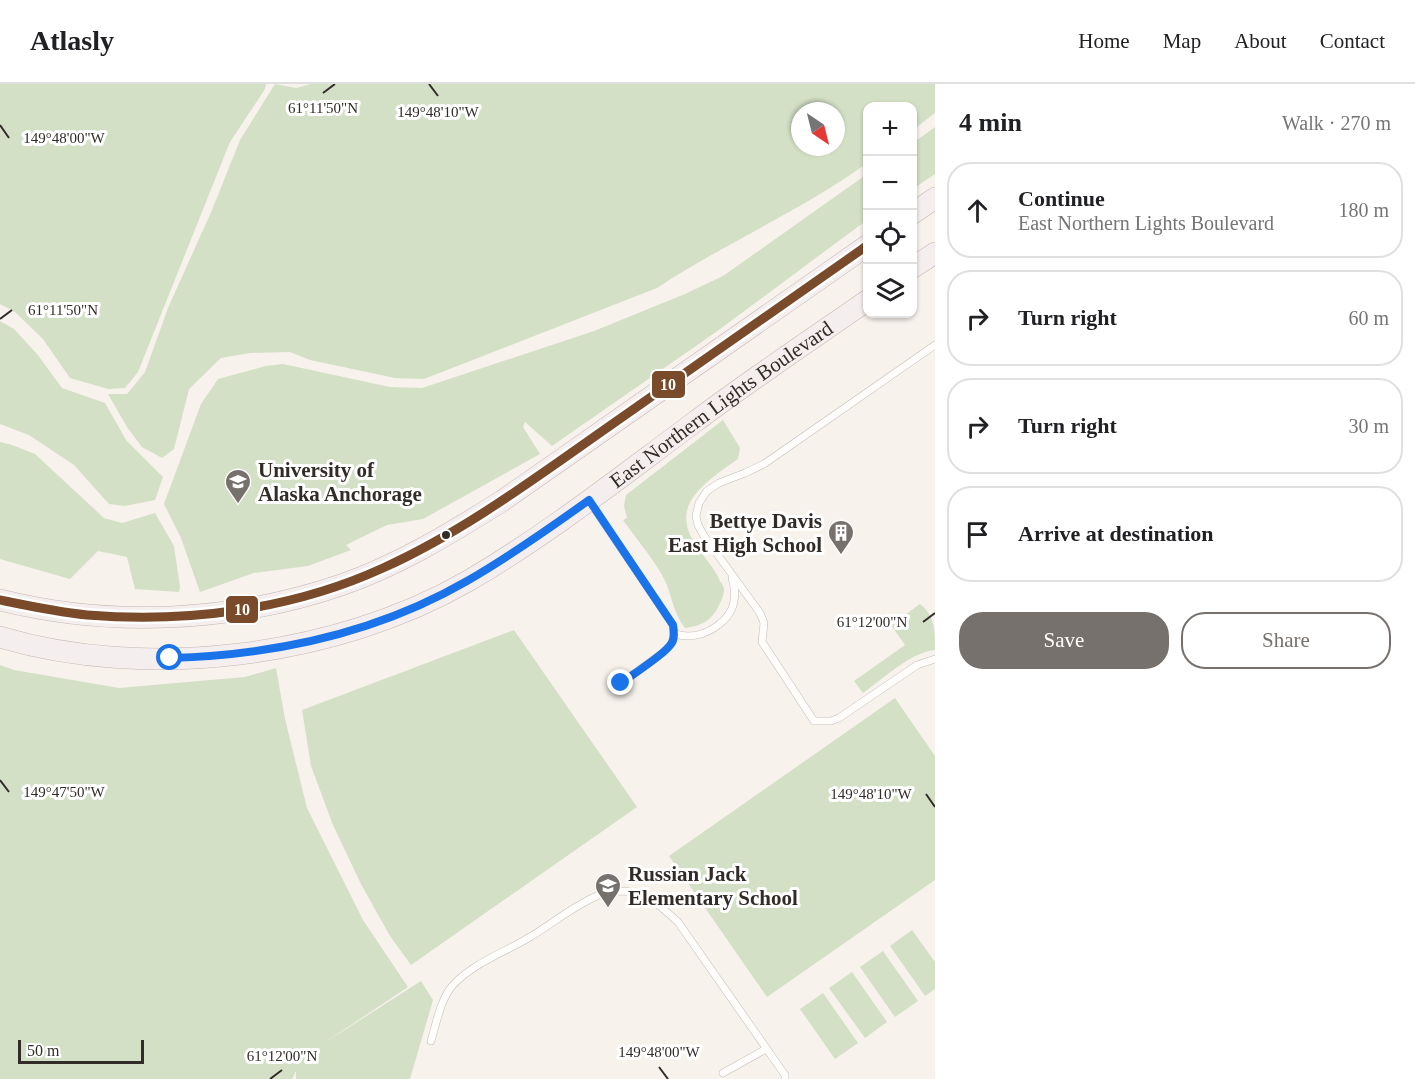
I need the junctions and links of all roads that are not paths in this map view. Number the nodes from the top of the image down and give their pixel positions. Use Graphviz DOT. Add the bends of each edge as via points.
graph roads {
  1 [pos="935,198"];
  2 [pos="917,211"];
  3 [pos="863,248"];
  4 [pos="935,253"];
  5 [pos="917,265"];
  6 [pos="863,303"];
  7 [pos="935,345"];
  8 [pos="589,500"];
  9 [pos="731,574"];
  10 [pos="0,600"];
  11 [pos="674,634"];
  12 [pos="0,637"];
  13 [pos="935,659"];
  14 [pos="616,690"];
  15 [pos="431,1041"];
  16 [pos="766,1049"];
  17 [pos="723,1073"];
  18 [pos="785,1079"];
  1 -- 2 [label="main road"];
  3 -- 10 [label="main road, East Northern Lights Boulevard" via="502,501 446,536 352,581 284,602 175,617 73,614"];
  4 -- 5 [label="main road"];
  6 -- 8 [label="main road, East Northern Lights Boulevard"];
  7 -- 9 [label="lane" via="764,464 707,491 699,503 698,525"];
  8 -- 11 [label="lane" via="673,625"];
  8 -- 12 [label="main road, East Northern Lights Boulevard" via="524,546 414,608 363,628 309,641 211,657 120,658"];
  9 -- 11 [label="lane" via="735,592 729,614 703,633"];
  9 -- 13 [label="lane" via="760,613 764,623 762,642 814,721 839,718 917,664"];
  11 -- 14 [label="lane" via="664,652"];
  15 -- 16 [label="lane" via="450,987 465,974 597,896 621,891 639,893 678,922"];
  16 -- 17 [label="lane"];
  16 -- 18 [label="lane"];
}
